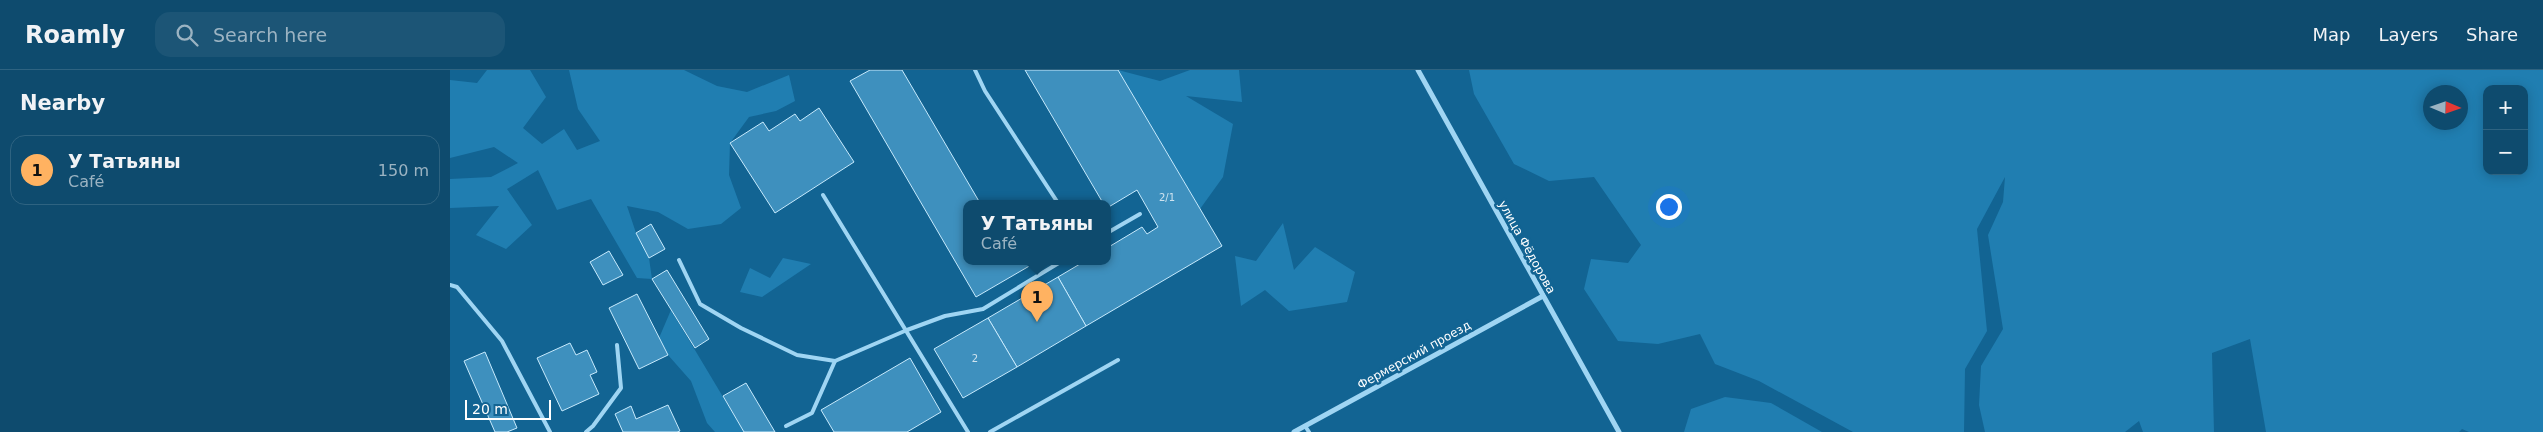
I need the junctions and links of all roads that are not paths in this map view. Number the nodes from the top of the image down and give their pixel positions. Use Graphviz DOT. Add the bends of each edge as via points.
graph roads {
  1 [pos="974,70"];
  2 [pos="1418,70"];
  3 [pos="823,195"];
  4 [pos="1056,200"];
  5 [pos="1140,214"];
  6 [pos="1111,232"];
  7 [pos="679,260"];
  8 [pos="1055,265"];
  9 [pos="450,285"];
  10 [pos="1543,296"];
  11 [pos="907,330"];
  12 [pos="617,345"];
  13 [pos="1118,360"];
  14 [pos="835,362"];
  15 [pos="786,426"];
  16 [pos="1305,426"];
  17 [pos="550,432"];
  18 [pos="586,432"];
  19 [pos="968,432"];
  20 [pos="990,432"];
  21 [pos="1294,432"];
  22 [pos="1308,432"];
  23 [pos="1619,432"];
  1 -- 4 [label="lane"];
  2 -- 10 [label="street, улица Фёдорова"];
  3 -- 11 [label="lane"];
  5 -- 6 [label="lane"];
  7 -- 14 [label="lane" via="700,304 797,355"];
  8 -- 11 [label="lane" via="983,309 945,316"];
  9 -- 17 [label="lane" via="457,287 502,341"];
  10 -- 16 [label="street, Фермерский проезд"];
  10 -- 23 [label="street, улица Фёдорова"];
  11 -- 14 [label="lane"];
  11 -- 19 [label="lane"];
  12 -- 18 [label="lane" via="621,388"];
  13 -- 20 [label="lane"];
  14 -- 15 [label="lane" via="812,413"];
  16 -- 21 [label="street, Фермерский проезд"];
  16 -- 22 [label="lane"];
}
